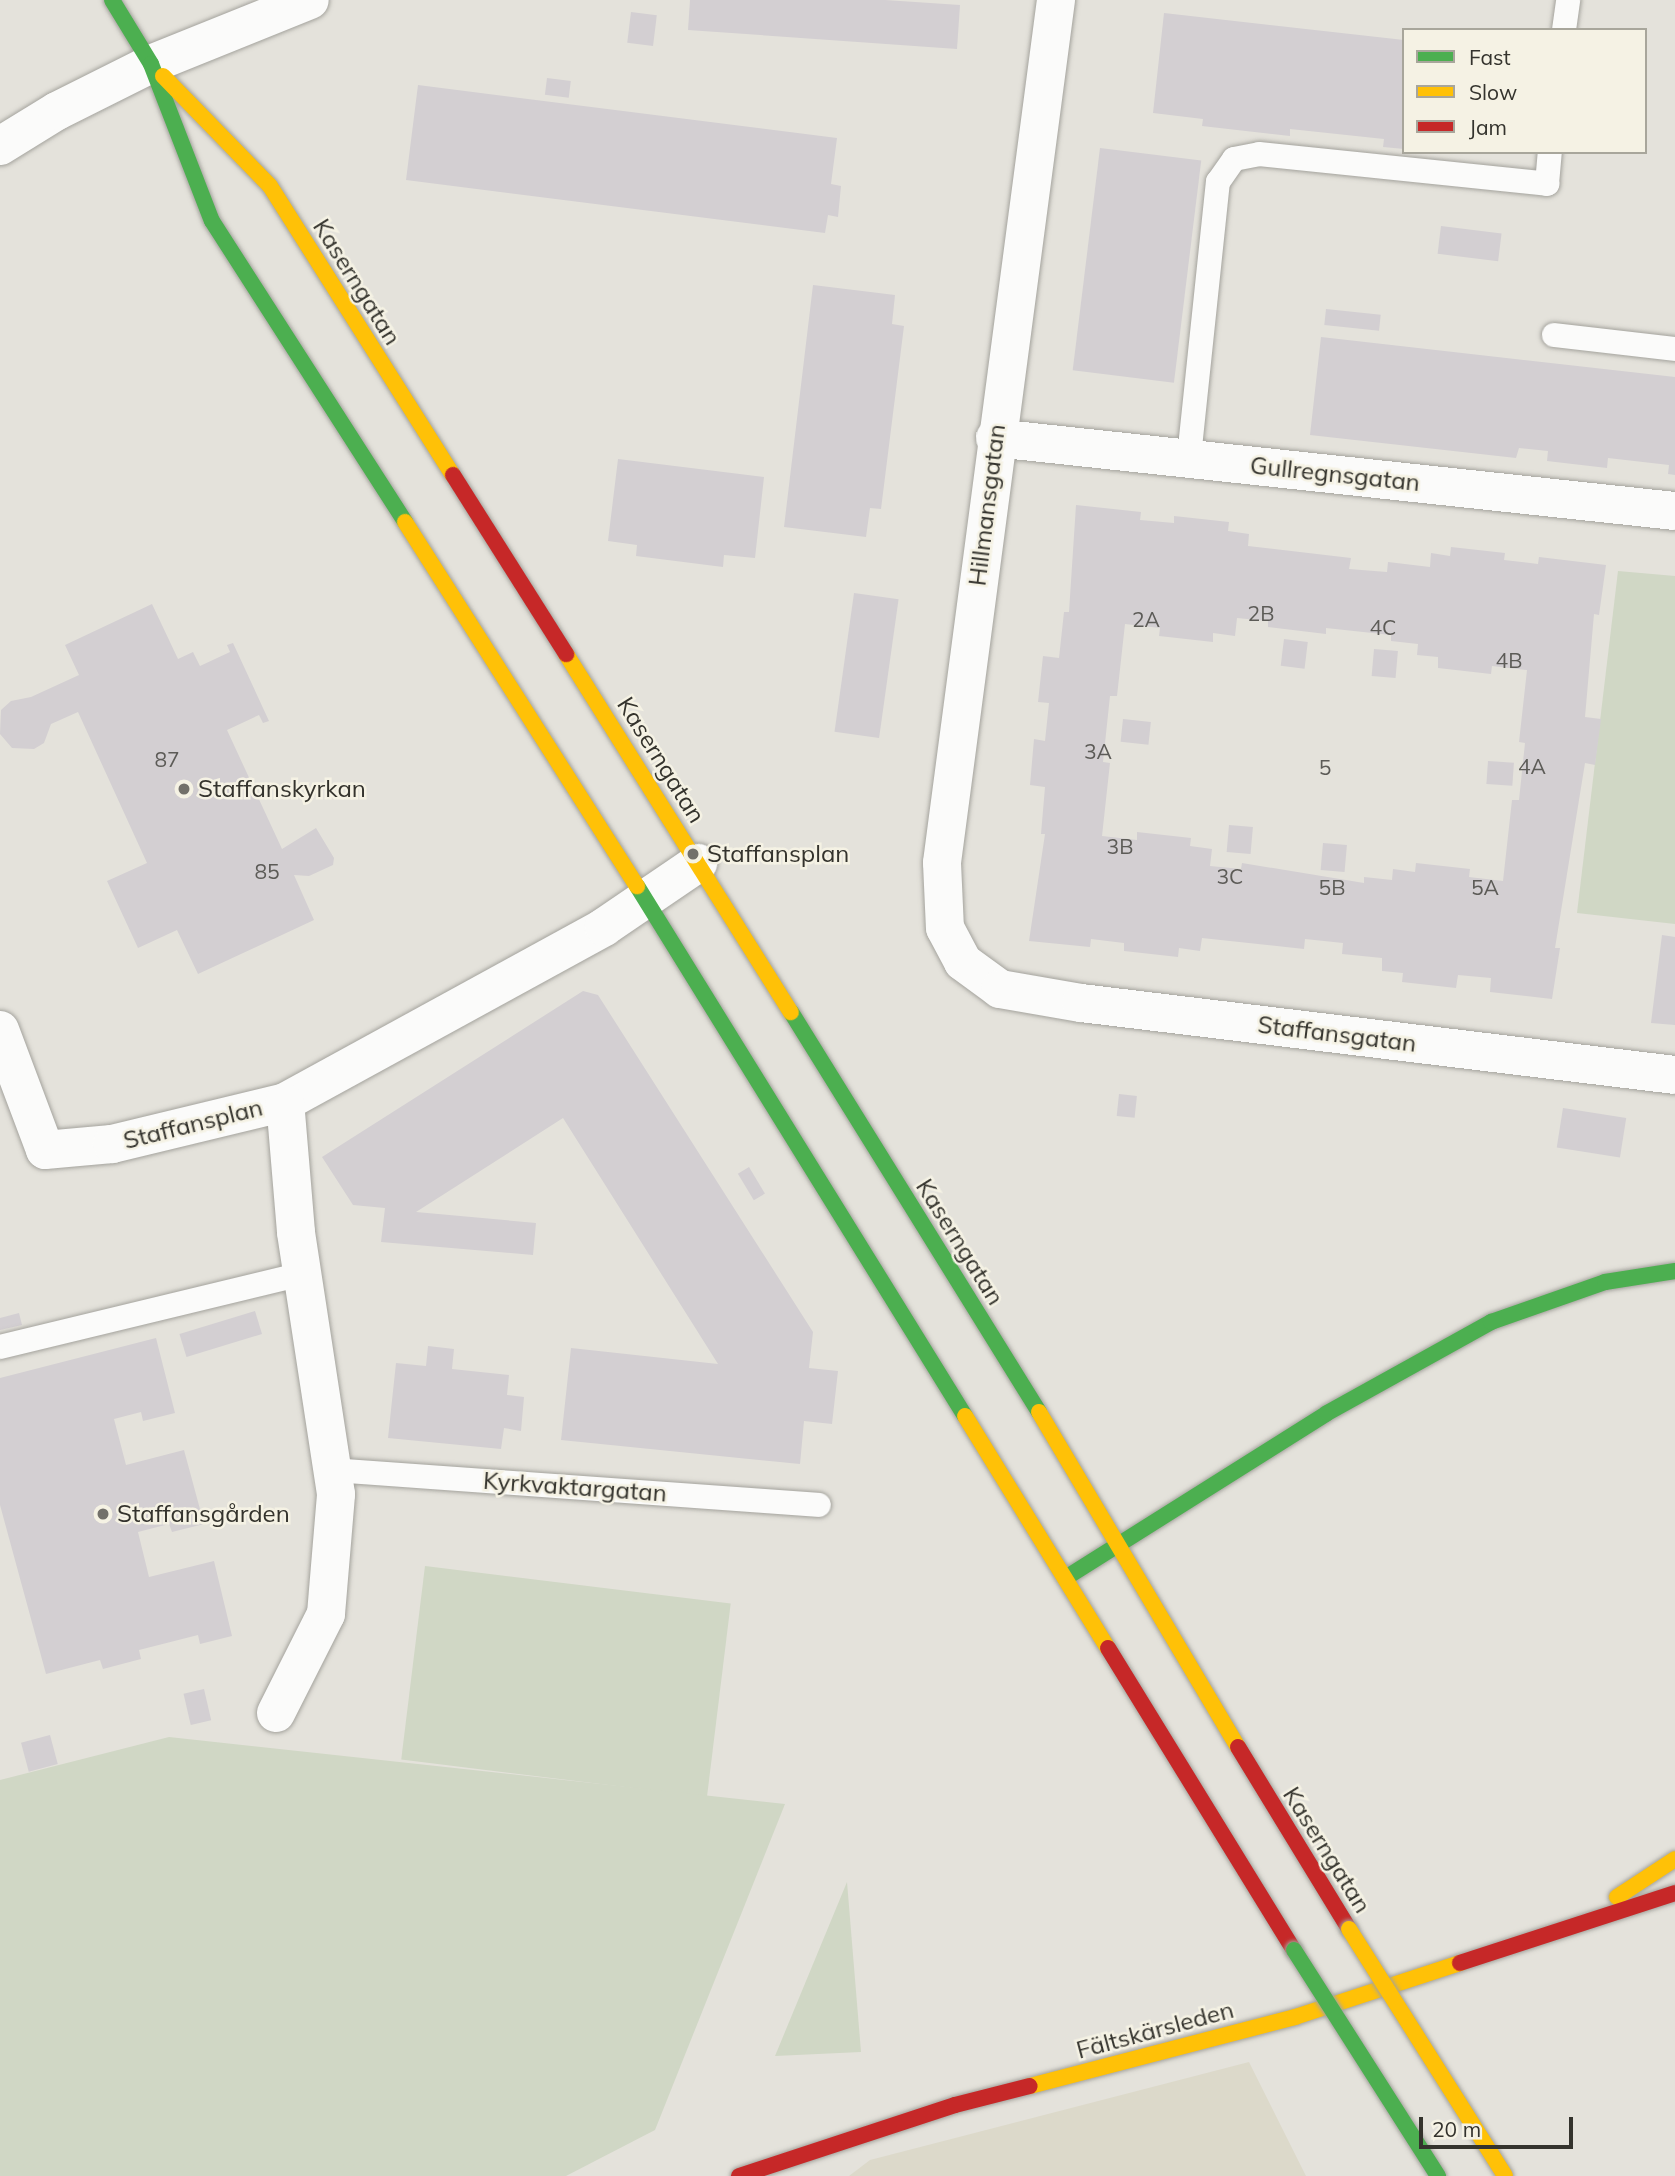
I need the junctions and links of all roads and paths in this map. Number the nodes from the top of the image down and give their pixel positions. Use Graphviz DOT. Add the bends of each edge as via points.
graph roads {
  1 [pos="112,0"];
  2 [pos="310,0"];
  3 [pos="1056,0"];
  4 [pos="1568,0"];
  5 [pos="1564,28"];
  6 [pos="151,64"];
  7 [pos="0,146"];
  8 [pos="1550,154"];
  9 [pos="1554,335"];
  10 [pos="1675,349"];
  11 [pos="995,438"];
  12 [pos="1189,457"];
  13 [pos="1675,511"];
  14 [pos="698,863"];
  15 [pos="646,899"];
  16 [pos="1000,989"];
  17 [pos="0,1030"];
  18 [pos="1675,1074"];
  19 [pos="285,1102"];
  20 [pos="1675,1271"];
  21 [pos="302,1274"];
  22 [pos="0,1347"];
  23 [pos="332,1470"];
  24 [pos="819,1505"];
  25 [pos="1120,1542"];
  26 [pos="1066,1577"];
  27 [pos="276,1713"];
  28 [pos="1675,1859"];
  29 [pos="1675,1893"];
  30 [pos="1581,1921"];
  31 [pos="739,2176"];
  32 [pos="1438,2176"];
  33 [pos="1505,2176"];
  1 -- 6 [label="street, Kaserngatan"];
  2 -- 6 [label="street"];
  3 -- 11 [label="street, Hillmansgatan"];
  4 -- 5 [label="lane"];
  6 -- 7 [label="street" via="57,111"];
  6 -- 14 [label="street, Kaserngatan" via="270,186"];
  6 -- 15 [label="street, Kaserngatan" via="212,221"];
  8 -- 12 [label="lane" via="1547,184 1259,154 1234,159 1218,182"];
  9 -- 10 [label="lane"];
  11 -- 12 [label="street, Gullregnsgatan"];
  11 -- 16 [label="street, Hillmansgatan" via="942,863 945,928 963,962"];
  12 -- 13 [label="street, Gullregnsgatan"];
  14 -- 15 [label="street, Staffansplan"];
  14 -- 25 [label="street, Kaserngatan"];
  15 -- 19 [label="street, Staffansplan" via="604,927"];
  15 -- 26 [label="street, Kaserngatan"];
  16 -- 18 [label="street, Staffansgatan"];
  17 -- 19 [label="street, Staffansplan" via="45,1150 112,1144"];
  19 -- 21 [label="street"];
  20 -- 25 [label="street" via="1605,1282 1491,1322 1327,1413"];
  21 -- 22 [label="lane"];
  21 -- 23 [label="street"];
  23 -- 24 [label="lane, Kyrkvaktargatan"];
  23 -- 27 [label="street" via="336,1494 326,1614"];
  25 -- 26 [label="street"];
  25 -- 33 [label="street, Kaserngatan, bridge" via="1255,1777"];
  26 -- 32 [label="street, Kaserngatan, bridge"];
  28 -- 30 [label="street, Fältskärsleden"];
  29 -- 30 [label="street, Fältskärsleden"];
  30 -- 31 [label="street, Fältskärsleden" via="1295,2017 955,2105"];
}
